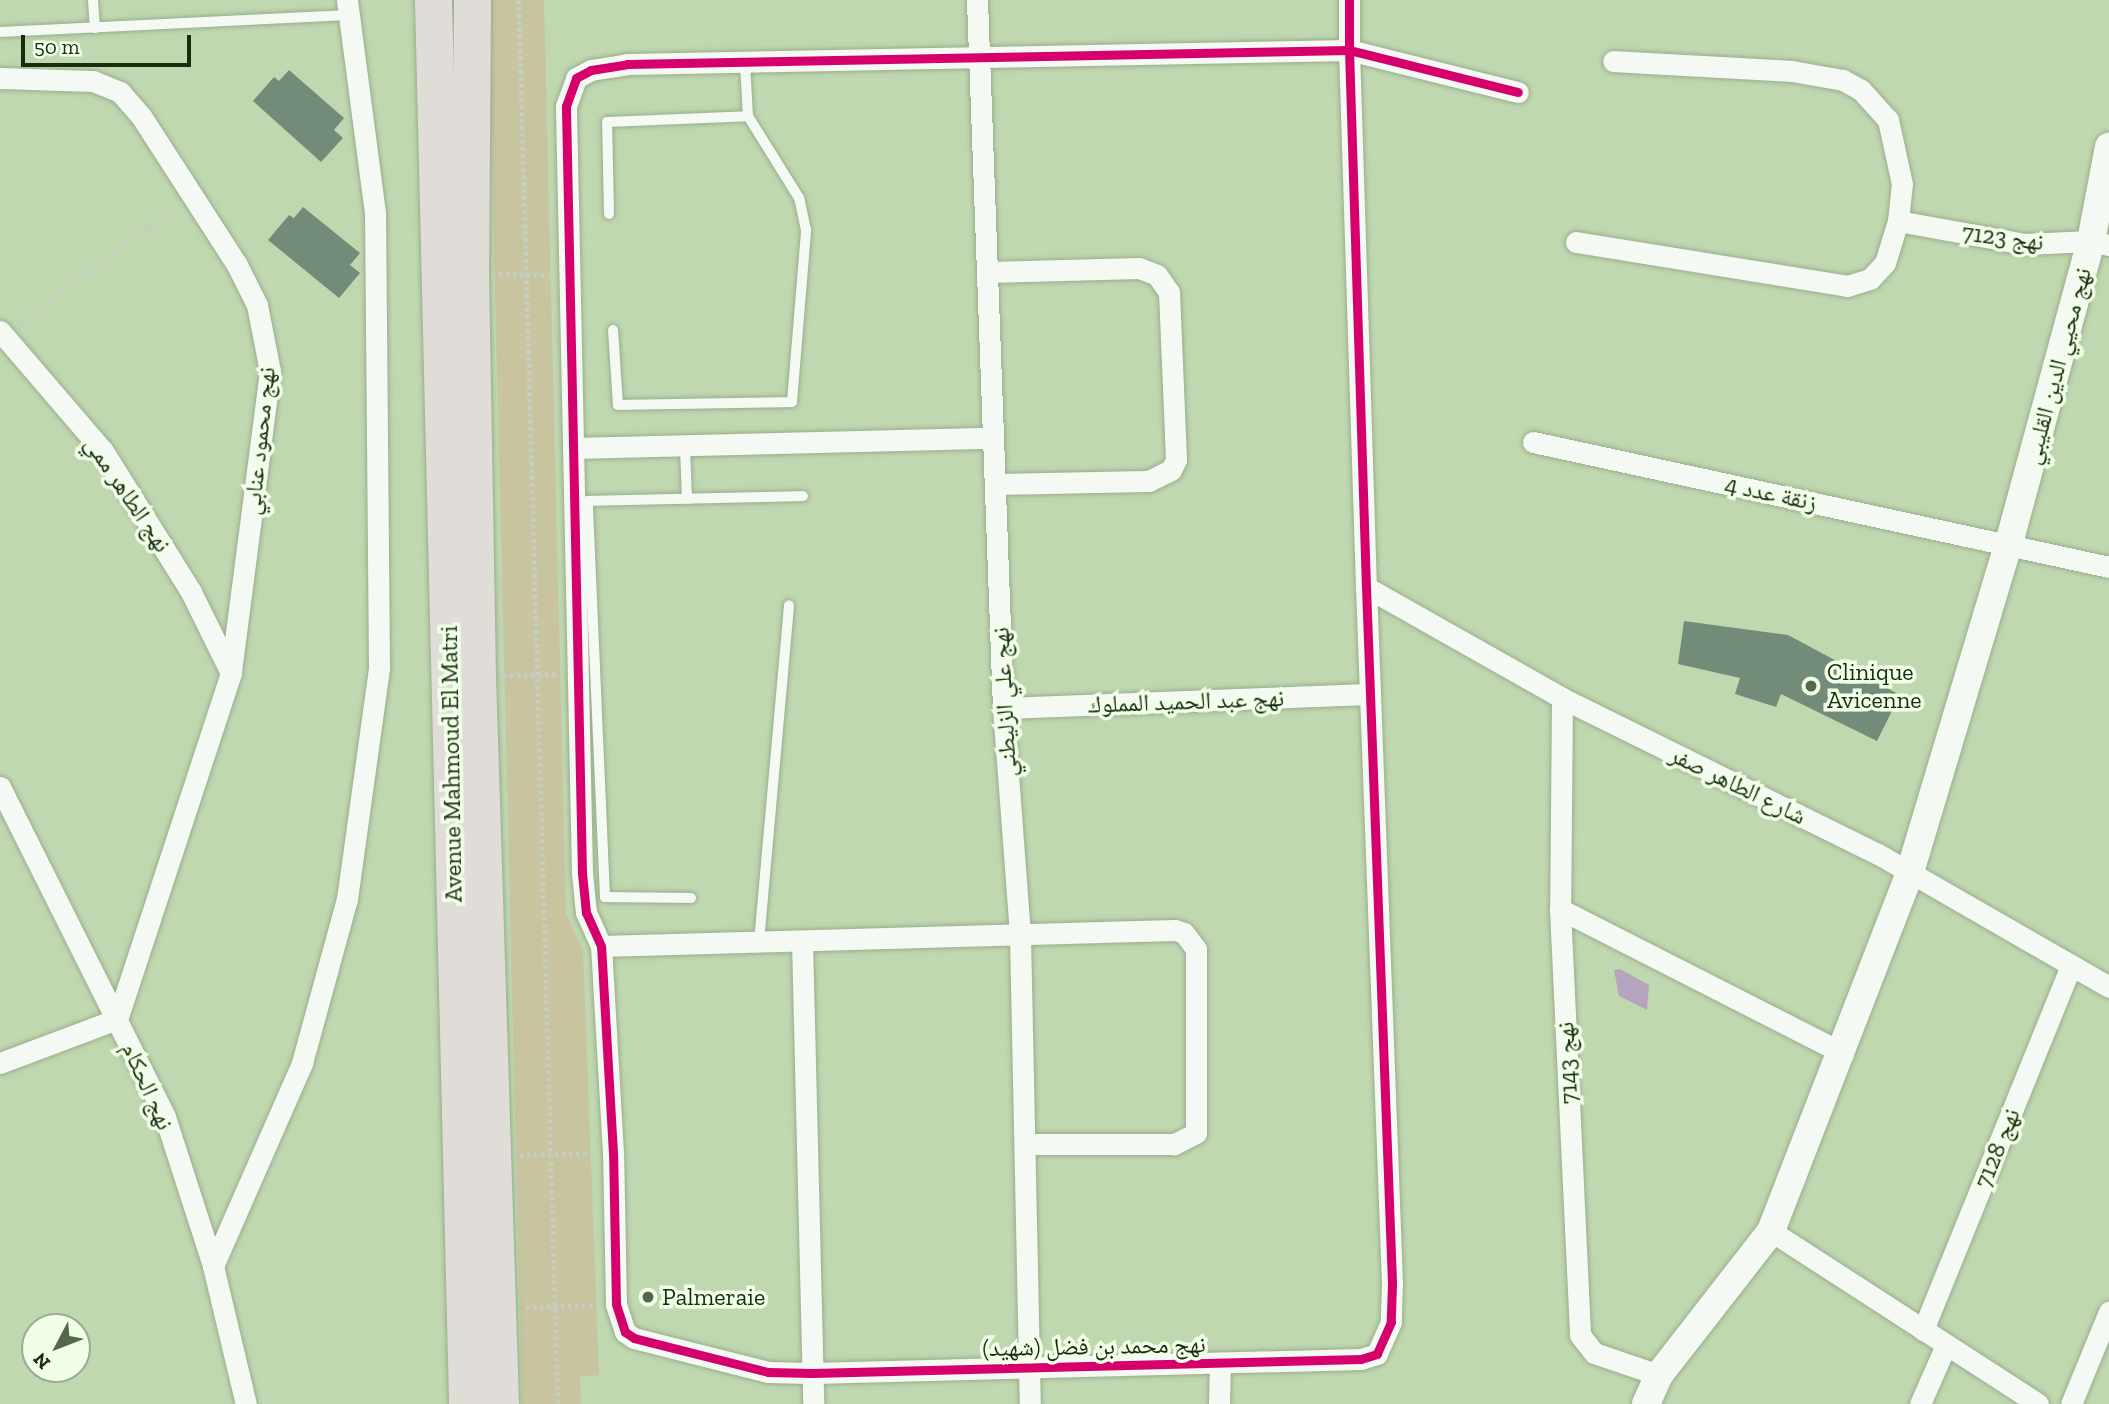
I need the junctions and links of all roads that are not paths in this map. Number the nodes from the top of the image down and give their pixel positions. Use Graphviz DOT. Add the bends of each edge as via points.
graph roads {
  1 [pos="93,0"];
  2 [pos="433,0"];
  3 [pos="472,0"];
  4 [pos="977,0"];
  5 [pos="1349,0"];
  6 [pos="348,8"];
  7 [pos="95,28"];
  8 [pos="0,32"];
  9 [pos="1349,50"];
  10 [pos="977,56"];
  11 [pos="1613,61"];
  12 [pos="746,64"];
  13 [pos="0,78"];
  14 [pos="1518,92"];
  15 [pos="748,116"];
  16 [pos="2109,147"];
  17 [pos="608,215"];
  18 [pos="1898,221"];
  19 [pos="1576,242"];
  20 [pos="2100,243"];
  21 [pos="988,272"];
  22 [pos="613,330"];
  23 [pos="1,334"];
  24 [pos="991,438"];
  25 [pos="1532,443"];
  26 [pos="685,447"];
  27 [pos="573,448"];
  28 [pos="995,484"];
  29 [pos="803,496"];
  30 [pos="687,499"];
  31 [pos="2010,543"];
  32 [pos="2109,567"];
  33 [pos="1366,587"];
  34 [pos="789,605"];
  35 [pos="231,673"];
  36 [pos="1370,694"];
  37 [pos="1562,698"];
  38 [pos="1003,708"];
  39 [pos="0,786"];
  40 [pos="1910,872"];
  41 [pos="691,898"];
  42 [pos="1560,909"];
  43 [pos="1020,936"];
  44 [pos="802,941"];
  45 [pos="759,942"];
  46 [pos="601,946"];
  47 [pos="2071,965"];
  48 [pos="2109,987"];
  49 [pos="117,1019"];
  50 [pos="1843,1053"];
  51 [pos="0,1063"];
  52 [pos="1027,1143"];
  53 [pos="1772,1231"];
  54 [pos="213,1266"];
  55 [pos="2109,1312"];
  56 [pos="1923,1330"];
  57 [pos="1945,1347"];
  58 [pos="1031,1364"];
  59 [pos="1220,1364"];
  60 [pos="811,1373"];
  61 [pos="1659,1375"];
  62 [pos="246,1404"];
  63 [pos="467,1404"];
  64 [pos="500,1404"];
  65 [pos="813,1404"];
  66 [pos="1030,1404"];
  67 [pos="1219,1404"];
  68 [pos="1646,1404"];
  69 [pos="1920,1404"];
  70 [pos="2038,1404"];
  71 [pos="2071,1404"];
  1 -- 7 [label="lane"];
  2 -- 63 [label="highway, Avenue Mahmoud El Matri"];
  3 -- 64 [label="highway, Avenue Mahmoud El Matri" via="470,274 478,676"];
  4 -- 10 [label="street, نهج علي الزليطني"];
  5 -- 9 [label="street"];
  6 -- 7 [label="lane"];
  6 -- 54 [label="street" via="375,213 379,667 347,899 309,1038"];
  7 -- 8 [label="lane"];
  9 -- 10 [label="street"];
  9 -- 14 [label="street"];
  9 -- 33 [label="street"];
  10 -- 12 [label="street"];
  10 -- 21 [label="street, نهج علي الزليطني"];
  11 -- 18 [label="street" via="1792,71 1852,85 1888,120 1902,184"];
  12 -- 15 [label="lane"];
  12 -- 27 [label="street" via="607,66 576,78 566,106"];
  13 -- 35 [label="street, نهج محمود عنابي" via="93,81 120,92 193,194 257,305 270,371"];
  15 -- 17 [label="lane" via="607,122"];
  15 -- 22 [label="lane" via="799,198 806,230 792,402 618,405"];
  16 -- 20 [label="street, نهج محيي الدين القليبي"];
  18 -- 19 [label="street" via="1885,263 1870,279 1847,286"];
  18 -- 20 [label="street, نهج 7123" via="2024,244"];
  20 -- 31 [label="street, نهج محيي الدين القليبي"];
  21 -- 24 [label="street, نهج علي الزليطني"];
  21 -- 28 [label="street" via="1139,268 1157,275 1169,292 1176,460 1161,478 1148,481"];
  23 -- 35 [label="street, نهج الطاهر ممي" via="103,451 191,592"];
  24 -- 26 [label="street"];
  24 -- 28 [label="street, نهج علي الزليطني"];
  25 -- 31 [label="street, زنقة عدد 4"];
  26 -- 27 [label="street"];
  26 -- 30 [label="lane"];
  27 -- 46 [label="street" via="582,873 586,913"];
  28 -- 38 [label="street, نهج علي الزليطني"];
  29 -- 30 [label="lane"];
  30 -- 41 [label="lane" via="588,501 605,897"];
  31 -- 32 [label="street, زنقة عدد 4"];
  31 -- 40 [label="street, نهج محيي الدين القليبي"];
  33 -- 36 [label="street"];
  33 -- 37 [label="street, شارع الطاهر صفر"];
  34 -- 45 [label="lane"];
  35 -- 49 [label="street, نهج محمود عنابي"];
  36 -- 38 [label="street, نهج عبد الحميد المملوك"];
  36 -- 59 [label="street, نهج محمد بن فضل (شهيد)" via="1391,1322 1377,1354 1361,1359"];
  37 -- 40 [label="street, شارع الطاهر صفر"];
  37 -- 42 [label="street, نهج 7143"];
  38 -- 43 [label="street, نهج علي الزليطني"];
  39 -- 49 [label="street, نهج الحكام"];
  40 -- 47 [label="street, شارع الطاهر صفر"];
  40 -- 50 [label="street, نهج محيي الدين القليبي"];
  42 -- 50 [label="street"];
  42 -- 61 [label="street, نهج 7143" via="1580,1335 1594,1353"];
  43 -- 44 [label="street"];
  43 -- 52 [label="street, نهج علي الزليطني"];
  43 -- 52 [label="street" via="1175,930 1191,939 1196,949 1196,1133 1174,1144"];
  44 -- 45 [label="street"];
  44 -- 60 [label="street"];
  45 -- 46 [label="street"];
  46 -- 60 [label="street, نهج محمد بن فضل (شهيد)" via="614,1153 616,1304 625,1332 634,1339 768,1372"];
  47 -- 48 [label="street, شارع الطاهر صفر"];
  47 -- 56 [label="street, نهج 7128"];
  49 -- 51 [label="street"];
  49 -- 54 [label="street, نهج الحكام" via="164,1117"];
  50 -- 53 [label="street, نهج محيي الدين القليبي"];
  52 -- 58 [label="street, نهج علي الزليطني"];
  53 -- 56 [label="street"];
  53 -- 61 [label="street, نهج محيي الدين القليبي"];
  54 -- 62 [label="street, نهج الحكام"];
  55 -- 71 [label="street"];
  56 -- 57 [label="street"];
  57 -- 69 [label="street"];
  57 -- 70 [label="street"];
  58 -- 59 [label="street, نهج محمد بن فضل (شهيد)"];
  58 -- 60 [label="street, نهج محمد بن فضل (شهيد)"];
  58 -- 66 [label="street, نهج علي الزليطني"];
  59 -- 67 [label="street"];
  60 -- 65 [label="street"];
  61 -- 68 [label="street, نهج محيي الدين القليبي"];
}
